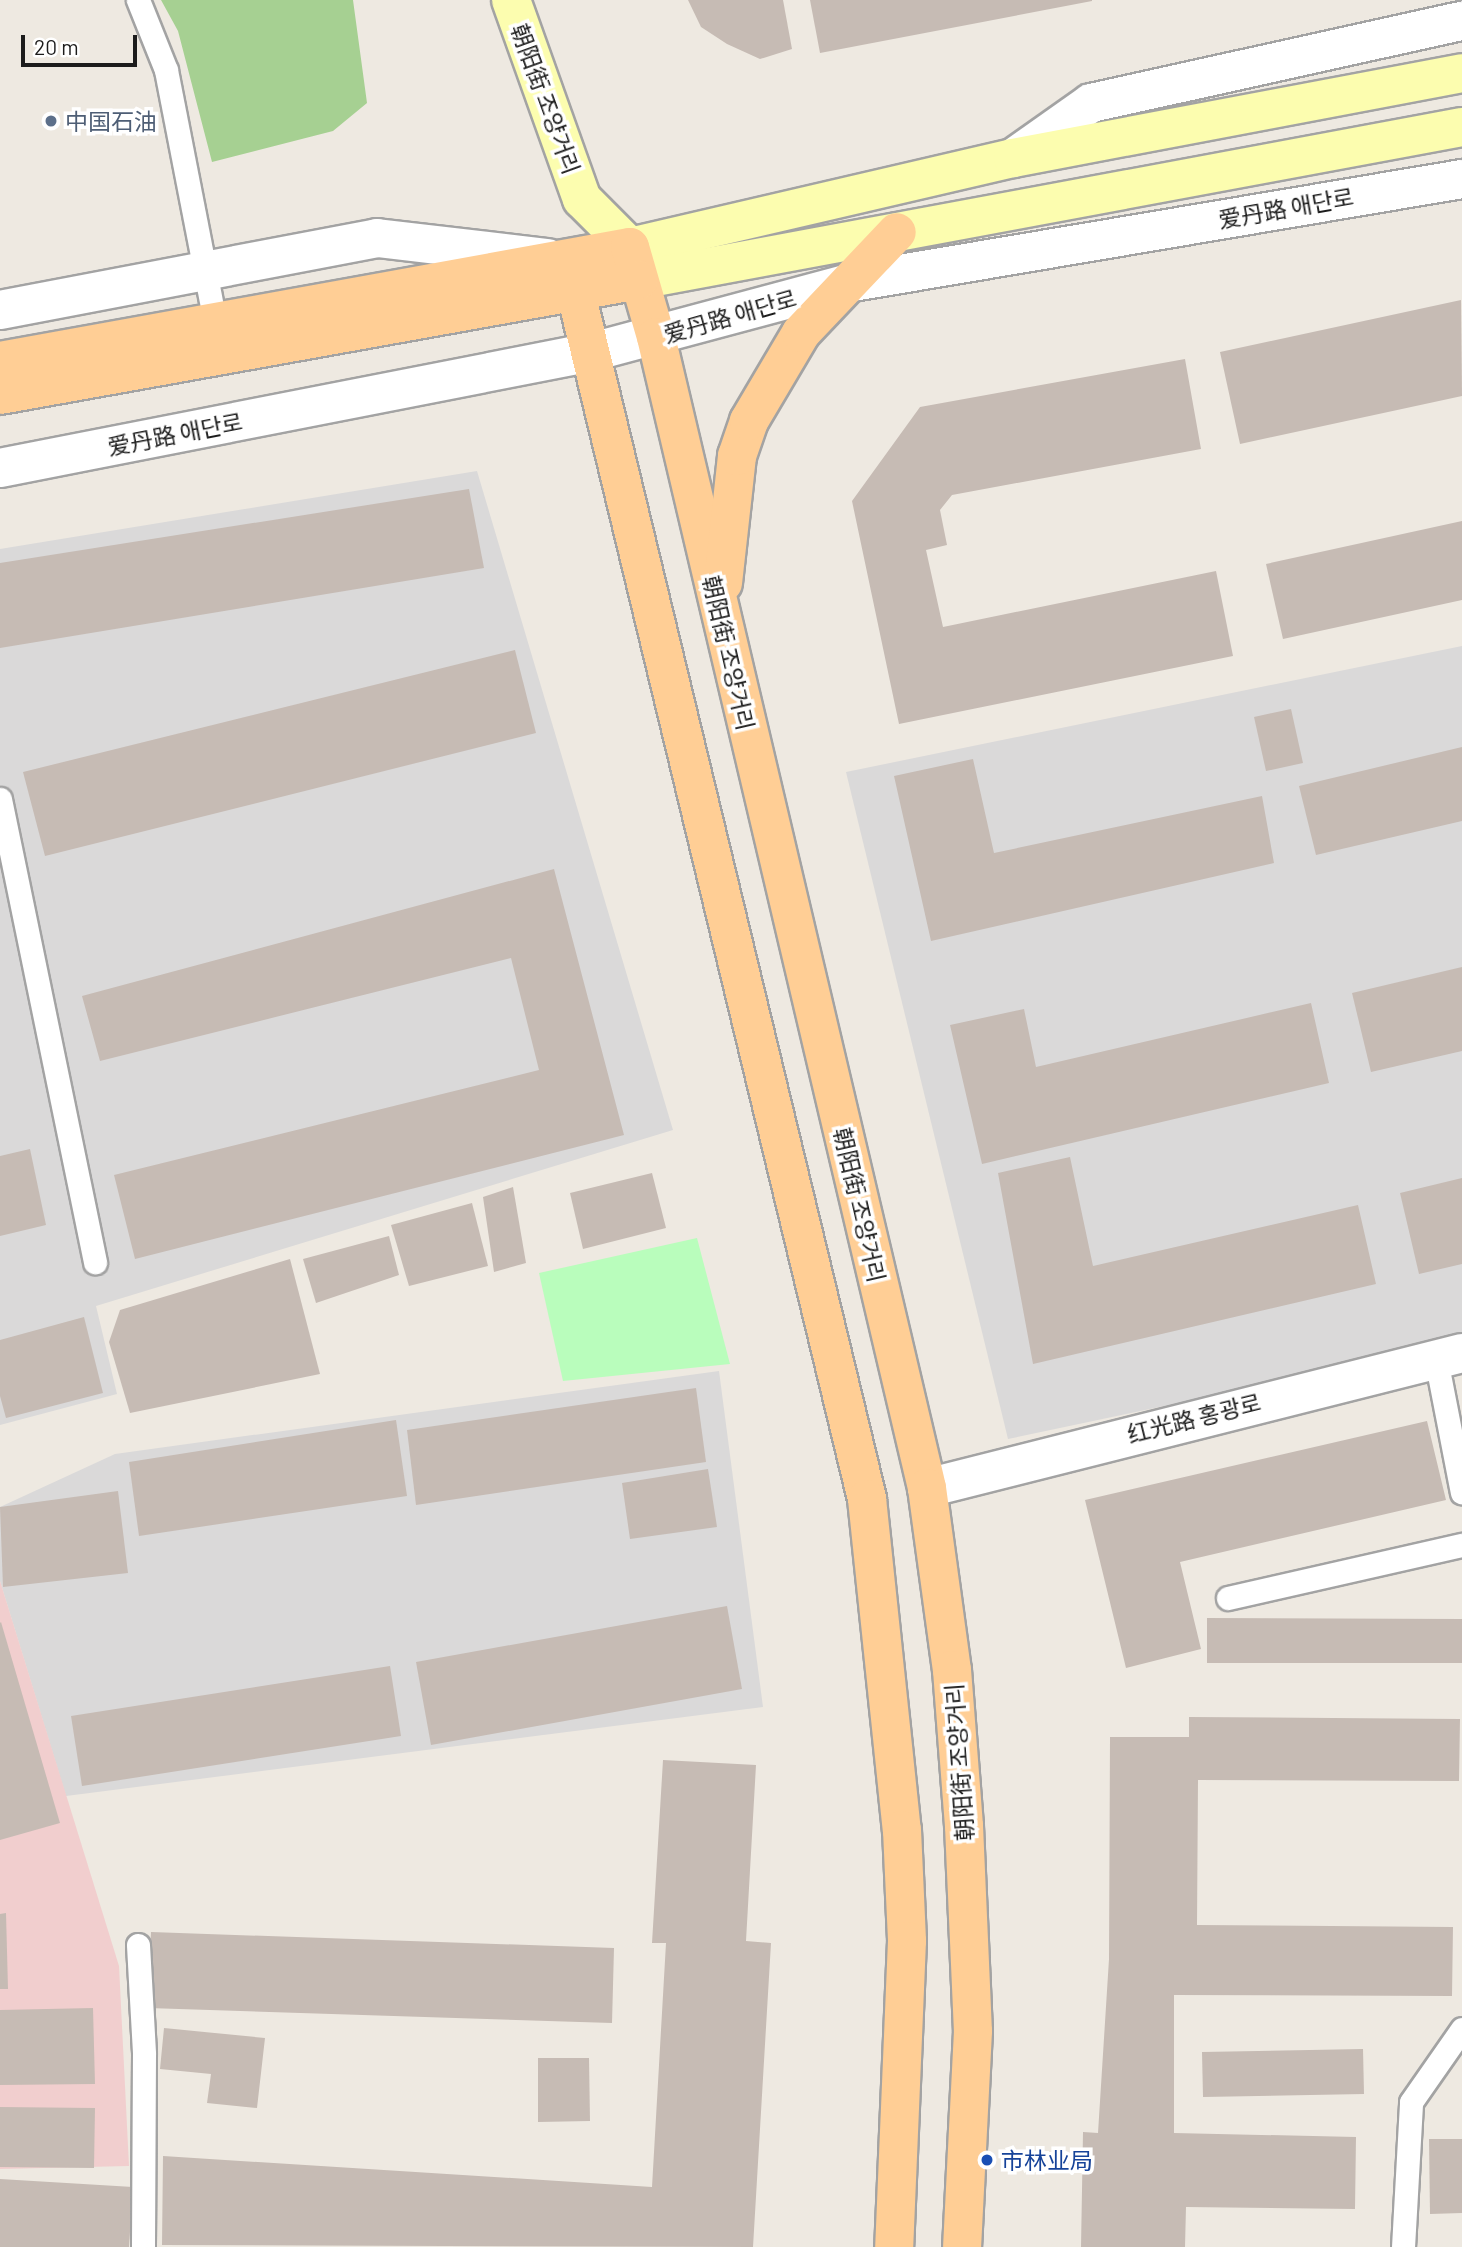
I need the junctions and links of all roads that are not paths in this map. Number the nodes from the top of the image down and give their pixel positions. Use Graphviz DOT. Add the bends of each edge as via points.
graph roads {
  1 [pos="138,0"];
  2 [pos="511,0"];
  3 [pos="1462,21"];
  4 [pos="1462,73"];
  5 [pos="1462,127"];
  6 [pos="1013,158"];
  7 [pos="1462,178"];
  8 [pos="582,199"];
  9 [pos="897,232"];
  10 [pos="634,263"];
  11 [pos="208,270"];
  12 [pos="573,275"];
  13 [pos="853,282"];
  14 [pos="0,310"];
  15 [pos="215,321"];
  16 [pos="656,337"];
  17 [pos="592,352"];
  18 [pos="0,361"];
  19 [pos="0,395"];
  20 [pos="0,468"];
  21 [pos="720,612"];
  22 [pos="0,799"];
  23 [pos="94,1262"];
  24 [pos="1449,1356"];
  25 [pos="927,1488"];
  26 [pos="1462,1493"];
  27 [pos="1462,1545"];
  28 [pos="1228,1598"];
  29 [pos="138,1945"];
  30 [pos="1462,2029"];
  31 [pos="143,2247"];
  32 [pos="894,2247"];
  33 [pos="962,2247"];
  34 [pos="1403,2247"];
  1 -- 11 [label="lane" via="166,70"];
  2 -- 8 [label="main road, 朝阳街 조양거리"];
  3 -- 6 [label="street, 爱丹路 애단로" via="1091,103"];
  4 -- 6 [label="main road, 爱丹路 애단로"];
  5 -- 9 [label="main road, 爱丹路 애단로"];
  6 -- 10 [label="main road, 爱丹路 애단로"];
  7 -- 13 [label="street, 爱丹路 애단로"];
  8 -- 10 [label="main road, 朝阳街 조양거리"];
  8 -- 12 [label="main road, 朝阳街 조양거리"];
  9 -- 10 [label="main road, 爱丹路 애단로"];
  9 -- 13 [label="main road"];
  10 -- 12 [label="main road, 爱丹路 애단로"];
  10 -- 16 [label="main road, 朝阳街 조양거리"];
  11 -- 12 [label="street, 爱丹路 애단로" via="377,238"];
  11 -- 14 [label="street, 爱丹路 애단로"];
  11 -- 15 [label="lane"];
  12 -- 15 [label="main road, 爱丹路 애단로"];
  12 -- 17 [label="main road, 朝阳街 조양거리"];
  12 -- 19 [label="main road, 爱丹路 애단로"];
  13 -- 16 [label="street, 爱丹路 애단로"];
  13 -- 21 [label="main road" via="801,333 749,421 737,456"];
  15 -- 18 [label="main road, 爱丹路 애단로"];
  16 -- 17 [label="street, 爱丹路 애단로"];
  16 -- 21 [label="main road, 朝阳街 조양거리"];
  17 -- 20 [label="street, 爱丹路 애단로"];
  17 -- 32 [label="main road, 朝阳街 조양거리" via="867,1499 902,1830 907,1941 905,2081"];
  21 -- 25 [label="main road, 朝阳街 조양거리"];
  22 -- 23 [label="lane"];
  24 -- 25 [label="street, 红光路 홍광로"];
  24 -- 26 [label="lane"];
  25 -- 33 [label="main road, 朝阳街 조양거리" via="953,1670 964,1826 973,2031"];
  27 -- 28 [label="lane"];
  29 -- 31 [label="lane" via="144,2054"];
  30 -- 34 [label="lane" via="1411,2102"];
}
